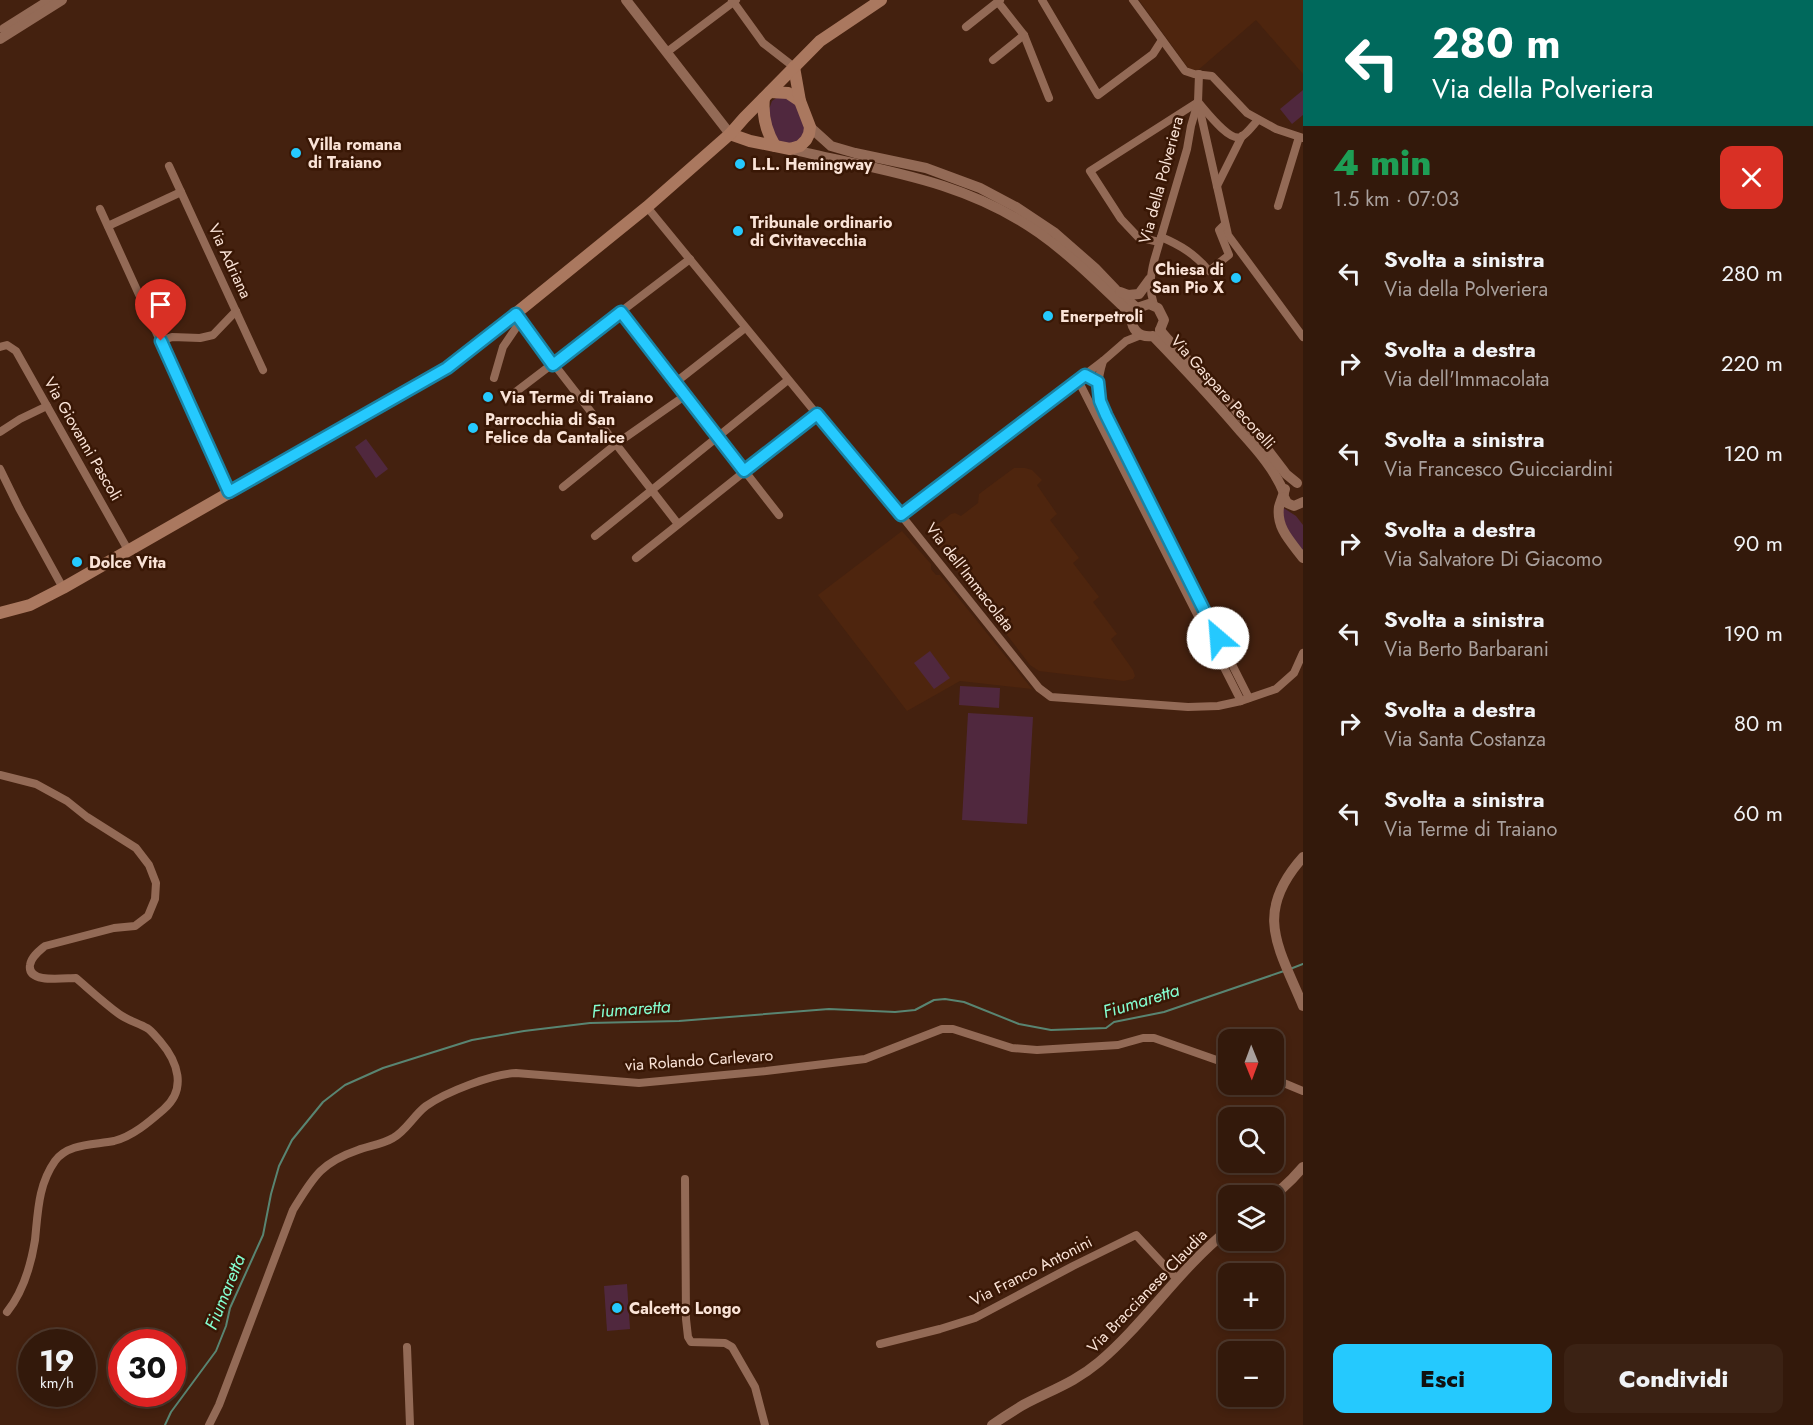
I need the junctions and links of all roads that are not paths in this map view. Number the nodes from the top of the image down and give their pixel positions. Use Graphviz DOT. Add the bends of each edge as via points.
graph roads {
  1 [pos="50,0"];
  2 [pos="62,0"];
  3 [pos="626,0"];
  4 [pos="881,0"];
  5 [pos="1042,0"];
  6 [pos="1133,0"];
  7 [pos="734,1"];
  8 [pos="999,1"];
  9 [pos="966,27"];
  10 [pos="0,31"];
  11 [pos="1024,35"];
  12 [pos="0,39"];
  13 [pos="1162,40"];
  14 [pos="667,52"];
  15 [pos="993,60"];
  16 [pos="794,67"];
  17 [pos="1199,74"];
  18 [pos="767,95"];
  19 [pos="1049,98"];
  20 [pos="800,101"];
  21 [pos="1198,102"];
  22 [pos="1258,120"];
  23 [pos="810,127"];
  24 [pos="730,134"];
  25 [pos="1242,136"];
  26 [pos="1301,137"];
  27 [pos="775,146"];
  28 [pos="790,149"];
  29 [pos="169,166"];
  30 [pos="1216,186"];
  31 [pos="181,192"];
  32 [pos="647,207"];
  33 [pos="1278,207"];
  34 [pos="100,209"];
  35 [pos="1225,224"];
  36 [pos="108,226"];
  37 [pos="1160,239"];
  38 [pos="690,259"];
  39 [pos="1150,279"];
  40 [pos="1116,290"];
  41 [pos="236,311"];
  42 [pos="621,312"];
  43 [pos="1140,312"];
  44 [pos="518,318"];
  45 [pos="746,328"];
  46 [pos="1151,334"];
  47 [pos="1303,337"];
  48 [pos="161,341"];
  49 [pos="1126,341"];
  50 [pos="4,346"];
  51 [pos="1103,361"];
  52 [pos="553,365"];
  53 [pos="263,370"];
  54 [pos="1082,377"];
  55 [pos="494,378"];
  56 [pos="788,380"];
  57 [pos="676,382"];
  58 [pos="1097,383"];
  59 [pos="1084,390"];
  60 [pos="686,395"];
  61 [pos="509,397"];
  62 [pos="47,406"];
  63 [pos="817,414"];
  64 [pos="0,432"];
  65 [pos="718,436"];
  66 [pos="615,444"];
  67 [pos="0,469"];
  68 [pos="744,471"];
  69 [pos="1301,485"];
  70 [pos="563,487"];
  71 [pos="652,490"];
  72 [pos="229,492"];
  73 [pos="1284,495"];
  74 [pos="1301,507"];
  75 [pos="779,515"];
  76 [pos="901,515"];
  77 [pos="678,524"];
  78 [pos="595,536"];
  79 [pos="129,550"];
  80 [pos="636,558"];
  81 [pos="1303,558"];
  82 [pos="63,588"];
  83 [pos="0,603"];
  84 [pos="30,604"];
  85 [pos="0,613"];
  86 [pos="1303,653"];
  87 [pos="1245,700"];
  88 [pos="0,775"];
  89 [pos="1303,857"];
  90 [pos="1303,1006"];
  91 [pos="1218,1060"];
  92 [pos="1284,1083"];
  93 [pos="1303,1091"];
  94 [pos="1303,1167"];
  95 [pos="685,1179"];
  96 [pos="1284,1187"];
  97 [pos="1218,1240"];
  98 [pos="1177,1279"];
  99 [pos="7,1312"];
  100 [pos="879,1344"];
  101 [pos="407,1347"];
  102 [pos="209,1425"];
  103 [pos="410,1425"];
  104 [pos="765,1425"];
  105 [pos="992,1425"];
  1 -- 10 [label="street"];
  2 -- 12 [label="street"];
  3 -- 14 [label="street"];
  4 -- 16 [label="main road" via="820,41"];
  5 -- 13 [label="street" via="1098,95 1153,54"];
  6 -- 13 [label="street"];
  7 -- 14 [label="street"];
  7 -- 16 [label="street" via="763,43"];
  8 -- 9 [label="street"];
  8 -- 11 [label="street"];
  11 -- 15 [label="street"];
  11 -- 19 [label="street"];
  13 -- 17 [label="street" via="1185,71"];
  14 -- 24 [label="street"];
  16 -- 18 [label="main road"];
  16 -- 20 [label="main road"];
  17 -- 21 [label="street, Via della Polveriera"];
  17 -- 22 [label="street" via="1212,76"];
  18 -- 20 [label="main road" via="788,93"];
  18 -- 24 [label="main road"];
  18 -- 27 [label="main road" via="763,118"];
  20 -- 23 [label="main road"];
  21 -- 25 [label="street" via="1229,136"];
  21 -- 30 [label="street"];
  21 -- 37 [label="street, Via della Polveriera"];
  21 -- 37 [label="street" via="1090,171 1121,219 1138,237"];
  22 -- 25 [label="street"];
  22 -- 26 [label="street"];
  23 -- 28 [label="main road" via="801,146"];
  23 -- 40 [label="street, Via Gaspare Pecorelli" via="831,146 926,168 980,188 1016,207 1055,233"];
  24 -- 27 [label="main road"];
  24 -- 32 [label="main road"];
  25 -- 30 [label="street"];
  26 -- 33 [label="street"];
  27 -- 28 [label="main road"];
  28 -- 43 [label="street, Via Gaspare Pecorelli" via="930,180 997,208 1039,233"];
  29 -- 31 [label="street, Via Adriana"];
  30 -- 35 [label="street"];
  31 -- 36 [label="street"];
  31 -- 41 [label="street, Via Adriana"];
  32 -- 38 [label="street, Via dell'Immacolata"];
  32 -- 44 [label="main road"];
  34 -- 36 [label="street"];
  35 -- 37 [label="street" via="1219,230 1229,255 1209,271 1180,245"];
  35 -- 47 [label="street" via="1228,235"];
  36 -- 48 [label="street"];
  37 -- 39 [label="street, Via della Polveriera"];
  38 -- 42 [label="street"];
  38 -- 45 [label="street, Via dell'Immacolata"];
  39 -- 40 [label="street" via="1139,294"];
  39 -- 43 [label="street, Via della Polveriera" via="1150,293"];
  40 -- 43 [label="street, Via Gaspare Pecorelli"];
  41 -- 48 [label="street" via="213,335"];
  41 -- 53 [label="street, Via Adriana"];
  42 -- 52 [label="street"];
  42 -- 57 [label="street"];
  43 -- 46 [label="street, Via Gaspare Pecorelli" via="1137,333"];
  43 -- 46 [label="street, Via Gaspare Pecorelli" via="1158,308 1163,316 1163,325"];
  43 -- 49 [label="street"];
  44 -- 52 [label="street"];
  44 -- 55 [label="street" via="503,346"];
  44 -- 72 [label="main road" via="447,368"];
  45 -- 56 [label="street, Via dell'Immacolata"];
  45 -- 57 [label="street"];
  46 -- 49 [label="street"];
  46 -- 69 [label="street, Via Gaspare Pecorelli" via="1171,343 1198,369 1286,474"];
  46 -- 73 [label="street, Via Gaspare Pecorelli" via="1262,457"];
  48 -- 72 [label="street"];
  49 -- 51 [label="street"];
  50 -- 62 [label="street, Via Giovanni Pascoli" via="16,351"];
  51 -- 54 [label="street"];
  51 -- 58 [label="street"];
  52 -- 61 [label="street"];
  52 -- 66 [label="street"];
  54 -- 58 [label="street"];
  54 -- 59 [label="street"];
  54 -- 76 [label="street"];
  56 -- 63 [label="street, Via dell'Immacolata"];
  56 -- 65 [label="street"];
  57 -- 60 [label="street"];
  58 -- 59 [label="street"];
  58 -- 87 [label="street" via="1106,415"];
  59 -- 87 [label="street"];
  60 -- 65 [label="street"];
  60 -- 66 [label="street"];
  62 -- 64 [label="street"];
  62 -- 79 [label="street, Via Giovanni Pascoli"];
  63 -- 68 [label="street"];
  63 -- 76 [label="street, Via dell'Immacolata"];
  65 -- 68 [label="street"];
  65 -- 71 [label="street"];
  66 -- 70 [label="street"];
  66 -- 71 [label="street"];
  67 -- 82 [label="street"];
  68 -- 75 [label="street"];
  68 -- 77 [label="street"];
  69 -- 73 [label="street" via="1287,487"];
  71 -- 77 [label="street"];
  71 -- 78 [label="street"];
  72 -- 79 [label="main road"];
  73 -- 74 [label="street" via="1290,505"];
  73 -- 81 [label="street" via="1279,524"];
  76 -- 87 [label="street, Via dell'Immacolata" via="1039,688 1051,697 1188,707"];
  77 -- 80 [label="street"];
  79 -- 82 [label="main road"];
  82 -- 84 [label="main road"];
  83 -- 84 [label="main road"];
  84 -- 85 [label="main road"];
  86 -- 87 [label="street, Via dell'Immacolata" via="1294,673 1276,689"];
  88 -- 99 [label="street" via="36,784 67,801 136,848 149,865 156,883 148,916 135,926 45,946 30,962 30,971 41,978 76,978 120,1015 149,1029 168,1050 178,1081 177,1093 168,1105 132,1134 66,1151 56,1160 40,1194 26,1276"];
  89 -- 90 [label="street" via="1287,876 1274,906 1274,932"];
  91 -- 102 [label="street, via Rolando Carlevaro" via="1154,1038 1118,1045 1037,1050 1012,1048 942,1029 865,1059 639,1083 516,1072 456,1090 426,1106 394,1138 332,1161 310,1180 293,1210"];
  92 -- 93 [label="street"];
  94 -- 96 [label="street"];
  95 -- 104 [label="street" via="688,1337 691,1342 725,1343 732,1347 755,1387"];
  97 -- 98 [label="street, Via Braccianese Claudia"];
  98 -- 100 [label="street, Via Franco Antonini" via="1136,1235 975,1318"];
  98 -- 105 [label="street, Via Braccianese Claudia" via="1124,1338 1085,1373"];
  101 -- 103 [label="street"];
}
